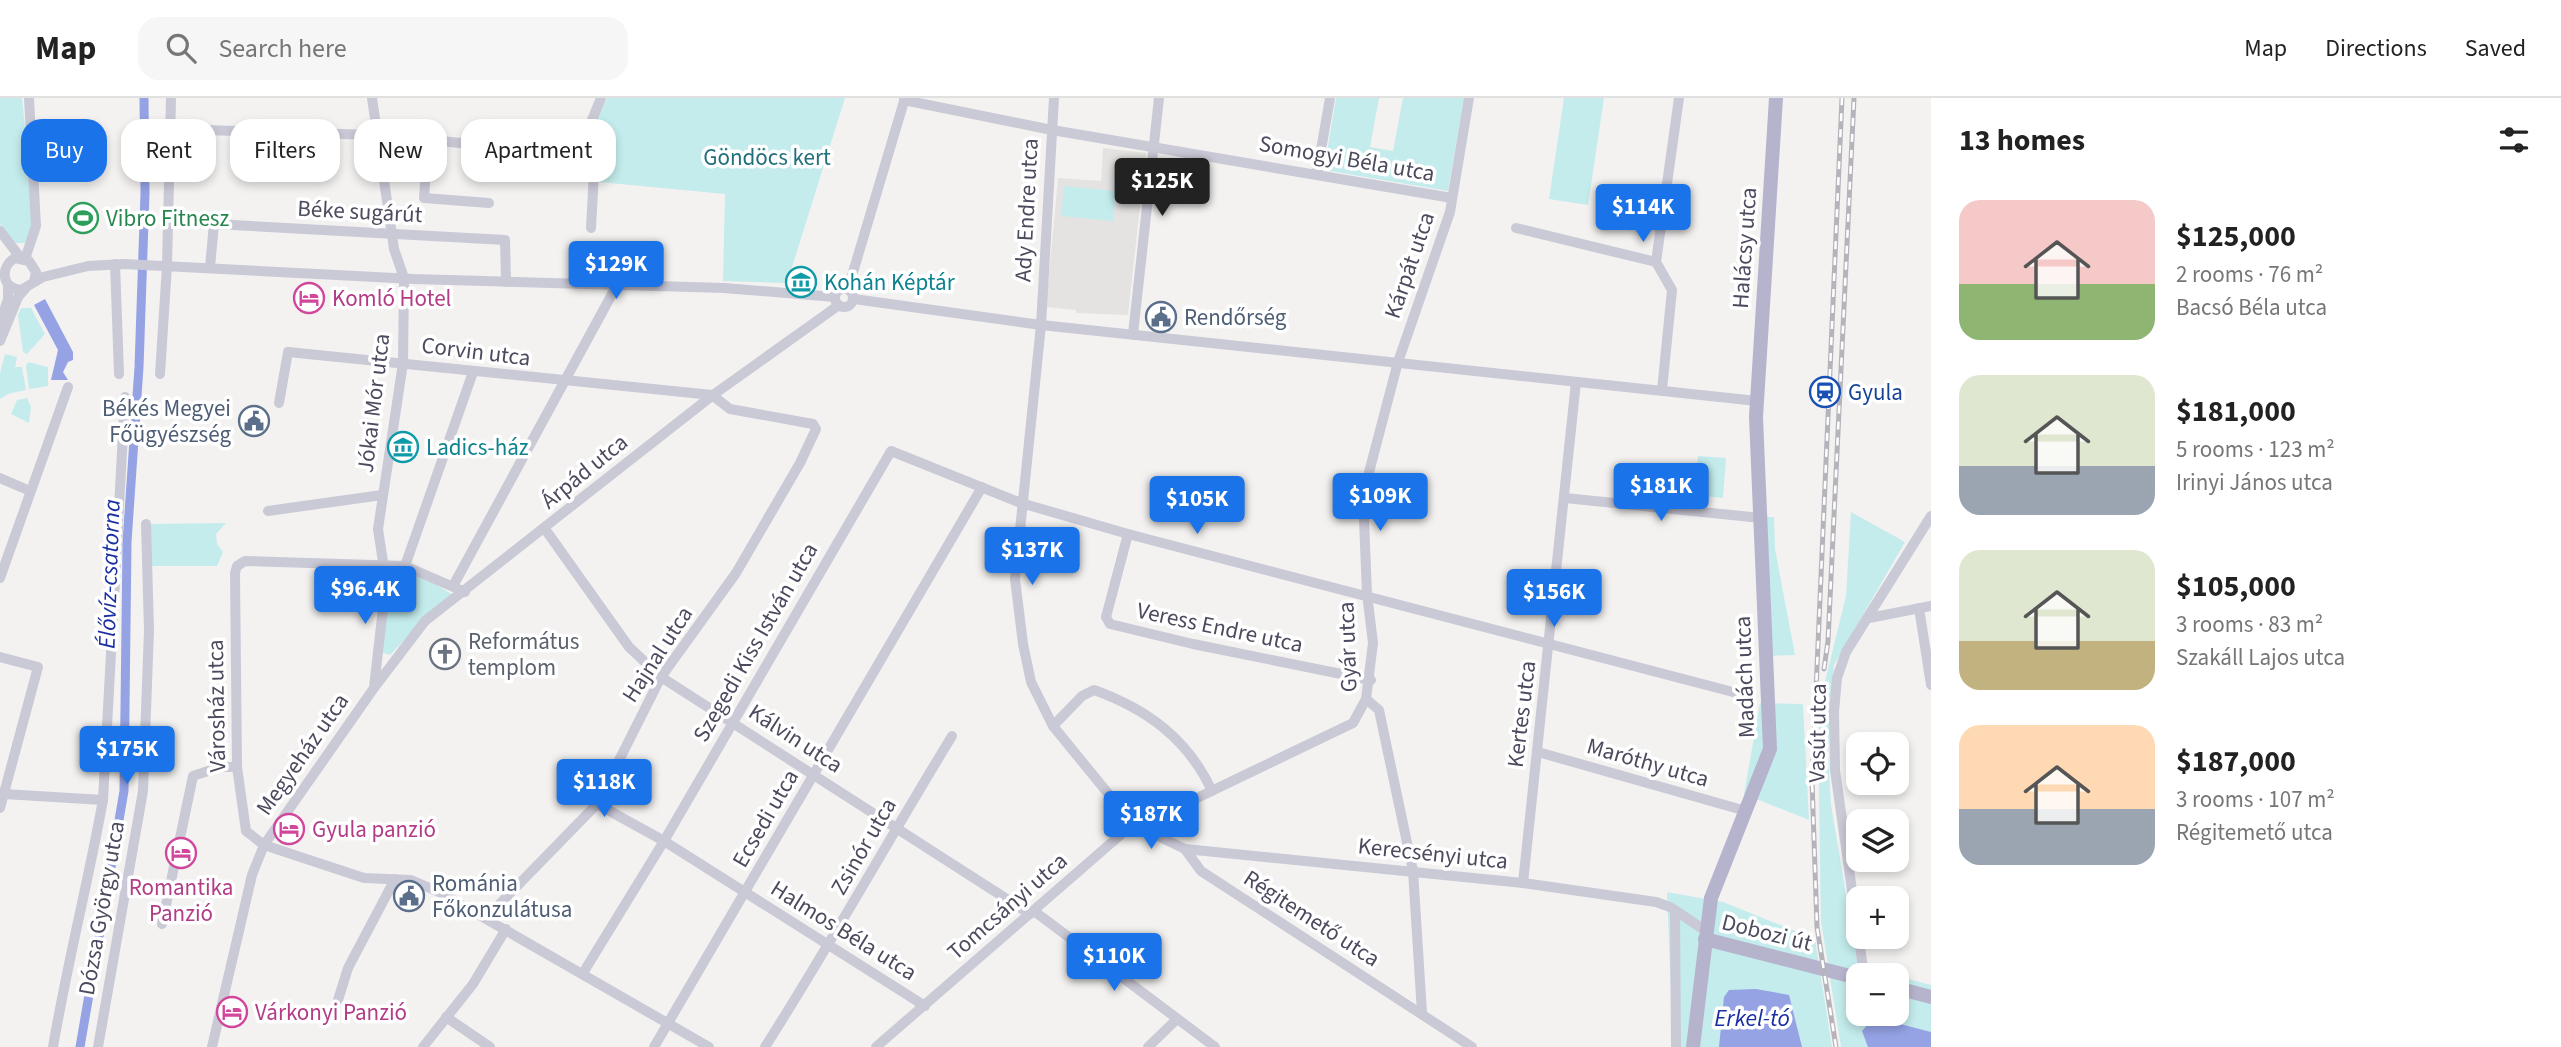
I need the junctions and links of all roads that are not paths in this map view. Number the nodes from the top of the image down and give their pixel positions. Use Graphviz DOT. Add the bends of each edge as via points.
graph roads {
  1 [pos="29,98"];
  2 [pos="171,98"];
  3 [pos="372,98"];
  4 [pos="601,98"];
  5 [pos="1054,98"];
  6 [pos="1159,98"];
  7 [pos="1330,98"];
  8 [pos="1469,98"];
  9 [pos="1679,98"];
  10 [pos="1776,98"];
  11 [pos="905,99"];
  12 [pos="170,119"];
  13 [pos="374,119"];
  14 [pos="592,119"];
  15 [pos="216,130"];
  16 [pos="1052,130"];
  17 [pos="354,134"];
  18 [pos="1154,146"];
  19 [pos="1317,173"];
  20 [pos="169,182"];
  21 [pos="383,182"];
  22 [pos="425,182"];
  23 [pos="593,182"];
  24 [pos="1452,198"];
  25 [pos="489,203"];
  26 [pos="169,219"];
  27 [pos="214,224"];
  28 [pos="591,228"];
  29 [pos="1516,228"];
  30 [pos="0,231"];
  31 [pos="391,233"];
  32 [pos="0,240"];
  33 [pos="26,260"];
  34 [pos="1656,262"];
  35 [pos="6,264"];
  36 [pos="120,264"];
  37 [pos="167,265"];
  38 [pos="88,267"];
  39 [pos="210,267"];
  40 [pos="404,278"];
  41 [pos="506,282"];
  42 [pos="8,285"];
  43 [pos="617,285"];
  44 [pos="29,286"];
  45 [pos="851,294"];
  46 [pos="834,302"];
  47 [pos="0,323"];
  48 [pos="1041,325"];
  49 [pos="1133,334"];
  50 [pos="0,341"];
  51 [pos="1398,362"];
  52 [pos="403,363"];
  53 [pos="473,372"];
  54 [pos="119,374"];
  55 [pos="160,374"];
  56 [pos="563,382"];
  57 [pos="1576,382"];
  58 [pos="68,387"];
  59 [pos="1662,390"];
  60 [pos="713,395"];
  61 [pos="125,397"];
  62 [pos="1757,401"];
  63 [pos="279,403"];
  64 [pos="0,478"];
  65 [pos="982,487"];
  66 [pos="30,491"];
  67 [pos="1565,498"];
  68 [pos="381,501"];
  69 [pos="1021,503"];
  70 [pos="268,511"];
  71 [pos="1931,516"];
  72 [pos="1761,518"];
  73 [pos="146,524"];
  74 [pos="545,529"];
  75 [pos="1128,534"];
  76 [pos="383,563"];
  77 [pos="405,566"];
  78 [pos="0,578"];
  79 [pos="453,586"];
  80 [pos="465,592"];
  81 [pos="1367,594"];
  82 [pos="1931,606"];
  83 [pos="1919,608"];
  84 [pos="1869,618"];
  85 [pos="1551,645"];
  86 [pos="0,657"];
  87 [pos="377,661"];
  88 [pos="390,667"];
  89 [pos="661,677"];
  90 [pos="1371,680"];
  91 [pos="1931,685"];
  92 [pos="374,688"];
  93 [pos="1733,692"];
  94 [pos="1366,699"];
  95 [pos="732,721"];
  96 [pos="1053,726"];
  97 [pos="952,736"];
  98 [pos="1538,752"];
  99 [pos="237,767"];
  100 [pos="814,775"];
  101 [pos="1212,791"];
  102 [pos="4,794"];
  103 [pos="103,800"];
  104 [pos="597,804"];
  105 [pos="0,808"];
  106 [pos="1746,811"];
  107 [pos="1137,826"];
  108 [pos="895,828"];
  109 [pos="664,841"];
  110 [pos="264,845"];
  111 [pos="1185,849"];
  112 [pos="1413,871"];
  113 [pos="395,879"];
  114 [pos="1523,883"];
  115 [pos="746,894"];
  116 [pos="1675,911"];
  117 [pos="1032,913"];
  118 [pos="486,918"];
  119 [pos="162,924"];
  120 [pos="506,929"];
  121 [pos="1706,936"];
  122 [pos="831,944"];
  123 [pos="1862,963"];
  124 [pos="583,974"];
  125 [pos="1846,975"];
  126 [pos="1909,991"];
  127 [pos="1931,997"];
  128 [pos="338,1000"];
  129 [pos="925,1006"];
  130 [pos="1422,1013"];
  131 [pos="446,1017"];
  132 [pos="1176,1020"];
  133 [pos="669,1023"];
  134 [pos="53,1047"];
  135 [pos="98,1047"];
  136 [pos="212,1047"];
  137 [pos="423,1047"];
  138 [pos="490,1047"];
  139 [pos="654,1047"];
  140 [pos="709,1047"];
  141 [pos="765,1047"];
  142 [pos="876,1047"];
  143 [pos="1147,1047"];
  144 [pos="1215,1047"];
  145 [pos="1472,1047"];
  146 [pos="1676,1047"];
  147 [pos="1693,1047"];
  1 -- 33 [label="street" via="36,219"];
  2 -- 12 [label="street"];
  3 -- 13 [label="street, Jókai Mór utca"];
  4 -- 14 [label="street"];
  5 -- 16 [label="street, Ady Endre utca"];
  6 -- 18 [label="street"];
  7 -- 19 [label="street"];
  8 -- 24 [label="street, Kárpát utca"];
  9 -- 34 [label="street"];
  10 -- 62 [label="main road, Halácsy utca"];
  11 -- 16 [label="street, Somogyi Béla utca"];
  11 -- 45 [label="street"];
  15 -- 17 [label="street"];
  16 -- 18 [label="street, Somogyi Béla utca"];
  16 -- 48 [label="street, Ady Endre utca"];
  18 -- 19 [label="street, Somogyi Béla utca"];
  18 -- 49 [label="street"];
  19 -- 24 [label="street, Somogyi Béla utca"];
  20 -- 26 [label="street"];
  21 -- 31 [label="street, Jókai Mór utca"];
  22 -- 25 [label="street" via="424,198"];
  23 -- 28 [label="street"];
  24 -- 51 [label="street, Kárpát utca"];
  26 -- 27 [label="street, Béke sugárút"];
  26 -- 37 [label="street"];
  27 -- 31 [label="street, Béke sugárút"];
  27 -- 39 [label="street"];
  29 -- 34 [label="street"];
  30 -- 33 [label="street"];
  31 -- 40 [label="street, Jókai Mór utca"];
  31 -- 41 [label="street, Béke sugárút" via="505,240"];
  32 -- 35 [label="street"];
  33 -- 35 [label="street"];
  33 -- 38 [label="street" via="52,270"];
  33 -- 44 [label="street"];
  34 -- 59 [label="street" via="1672,290"];
  35 -- 42 [label="street" via="3,276"];
  36 -- 37 [label="street"];
  36 -- 38 [label="street"];
  36 -- 54 [label="street"];
  37 -- 39 [label="street"];
  37 -- 55 [label="street"];
  38 -- 44 [label="street"];
  39 -- 40 [label="street"];
  40 -- 41 [label="street"];
  40 -- 52 [label="street, Jókai Mór utca"];
  41 -- 43 [label="street"];
  42 -- 44 [label="street" via="16,290"];
  42 -- 47 [label="street"];
  43 -- 46 [label="street" via="724,288"];
  43 -- 56 [label="street"];
  44 -- 50 [label="street" via="18,297"];
  45 -- 46 [label="street" via="848,306"];
  45 -- 48 [label="street"];
  46 -- 60 [label="street, Árpád utca"];
  48 -- 49 [label="street"];
  48 -- 69 [label="street, Ady Endre utca"];
  49 -- 51 [label="street"];
  51 -- 57 [label="street"];
  51 -- 81 [label="street, Gyár utca" via="1363,495"];
  52 -- 53 [label="street, Corvin utca"];
  52 -- 63 [label="street, Corvin utca" via="288,352"];
  52 -- 68 [label="street, Jókai Mór utca"];
  53 -- 56 [label="street, Corvin utca"];
  53 -- 77 [label="street"];
  56 -- 60 [label="street, Corvin utca"];
  56 -- 79 [label="street"];
  57 -- 59 [label="street"];
  57 -- 67 [label="street, Kertes utca"];
  58 -- 66 [label="street"];
  59 -- 62 [label="street"];
  60 -- 74 [label="street, Árpád utca"];
  60 -- 89 [label="street, Hajnal utca" via="730,409 813,424 816,429 736,573"];
  61 -- 103 [label="street, Dózsa György utca"];
  62 -- 72 [label="main road, Madách utca"];
  64 -- 66 [label="street"];
  65 -- 69 [label="street, Szegedi Kiss István utca"];
  65 -- 95 [label="street, Szegedi Kiss István utca" via="891,451"];
  65 -- 100 [label="street, Ecsedi utca"];
  66 -- 78 [label="street"];
  67 -- 72 [label="street"];
  67 -- 85 [label="street, Kertes utca"];
  68 -- 70 [label="street"];
  68 -- 76 [label="street, Jókai Mór utca"];
  69 -- 75 [label="street, Szegedi Kiss István utca"];
  69 -- 96 [label="street, Ady Endre utca" via="1015,579 1023,644 1031,682"];
  71 -- 84 [label="street, Vasút utca"];
  72 -- 106 [label="main road, Madách utca" via="1770,749"];
  73 -- 135 [label="street, Dózsa György utca" via="149,630 143,791"];
  74 -- 80 [label="street, Árpád utca"];
  74 -- 89 [label="street, Kálvin utca" via="629,647"];
  75 -- 81 [label="street, Szegedi Kiss István utca"];
  75 -- 90 [label="street, Veress Endre utca" via="1107,617 1110,624"];
  76 -- 77 [label="street"];
  76 -- 87 [label="street, Jókai Mór utca" via="386,582"];
  76 -- 99 [label="street, Városház utca" via="250,561 237,566"];
  77 -- 79 [label="street"];
  79 -- 80 [label="street"];
  80 -- 88 [label="street, Árpád utca" via="425,621"];
  81 -- 85 [label="street, Szegedi Kiss István utca"];
  81 -- 90 [label="street, Gyár utca" via="1373,643"];
  82 -- 83 [label="street"];
  83 -- 84 [label="street"];
  83 -- 91 [label="street"];
  84 -- 123 [label="street, Vasút utca" via="1842,663 1834,712 1839,812"];
  85 -- 93 [label="street, Szegedi Kiss István utca"];
  85 -- 98 [label="street, Kertes utca"];
  86 -- 102 [label="street" via="38,667"];
  87 -- 88 [label="street"];
  87 -- 92 [label="street, Jókai Mór utca"];
  88 -- 92 [label="street, Árpád utca"];
  89 -- 95 [label="street, Kálvin utca"];
  89 -- 104 [label="street, Hajnal utca"];
  90 -- 94 [label="street, Gyár utca"];
  92 -- 110 [label="street, Megyeház utca"];
  94 -- 101 [label="street, Tomcsányi utca" via="1353,723"];
  94 -- 112 [label="street, Gyár utca" via="1379,710"];
  95 -- 100 [label="street, Kálvin utca"];
  95 -- 109 [label="street, Szegedi Kiss István utca"];
  96 -- 101 [label="street" via="1094,690 1120,699 1161,723 1191,754"];
  96 -- 107 [label="street, Ady Endre utca"];
  97 -- 108 [label="street, Zsinór utca"];
  98 -- 106 [label="street, Maróthy utca"];
  98 -- 114 [label="street, Kertes utca"];
  99 -- 110 [label="street, Városház utca" via="246,831"];
  99 -- 119 [label="street" via="193,776"];
  100 -- 108 [label="street, Kálvin utca"];
  100 -- 115 [label="street, Ecsedi utca"];
  101 -- 107 [label="street, Tomcsányi utca"];
  102 -- 103 [label="street, Dózsa György utca"];
  102 -- 105 [label="street"];
  103 -- 134 [label="street, Dózsa György utca"];
  104 -- 109 [label="street, Halmos Béla utca"];
  104 -- 118 [label="street, Hajnal utca"];
  106 -- 121 [label="main road, Madách utca" via="1711,898"];
  107 -- 111 [label="street, Régitemető utca"];
  107 -- 117 [label="street, Tomcsányi utca"];
  108 -- 117 [label="street, Kálvin utca"];
  108 -- 122 [label="street, Zsinór utca"];
  109 -- 115 [label="street, Halmos Béla utca"];
  109 -- 124 [label="street, Szegedi Kiss István utca"];
  110 -- 113 [label="street" via="365,878"];
  110 -- 136 [label="street, Megyeház utca" via="252,875"];
  111 -- 112 [label="street, Kerecsényi utca"];
  111 -- 130 [label="street, Régitemető utca" via="1200,871"];
  112 -- 114 [label="street, Kerecsényi utca"];
  112 -- 130 [label="street, Gyár utca"];
  113 -- 118 [label="street" via="411,880"];
  113 -- 128 [label="street" via="348,968"];
  114 -- 116 [label="street, Kerecsényi utca" via="1656,902"];
  115 -- 122 [label="street, Halmos Béla utca"];
  115 -- 133 [label="street, Ecsedi utca"];
  116 -- 121 [label="street, Kerecsényi utca"];
  116 -- 146 [label="street"];
  117 -- 129 [label="street, Tomcsányi utca"];
  117 -- 132 [label="street, Kálvin utca"];
  118 -- 120 [label="street"];
  120 -- 124 [label="street"];
  120 -- 131 [label="street"];
  121 -- 125 [label="main road, Dobozi út"];
  121 -- 147 [label="main road, Madách utca"];
  122 -- 129 [label="street, Halmos Béla utca"];
  122 -- 141 [label="street, Zsinór utca"];
  124 -- 133 [label="street"];
  126 -- 127 [label="main road"];
  129 -- 142 [label="street, Tomcsányi utca"];
  130 -- 145 [label="street, Régitemető utca"];
  131 -- 137 [label="street"];
  131 -- 138 [label="street"];
  132 -- 143 [label="street"];
  132 -- 144 [label="street, Kálvin utca"];
  133 -- 139 [label="street, Ecsedi utca"];
  133 -- 140 [label="street"];
}
